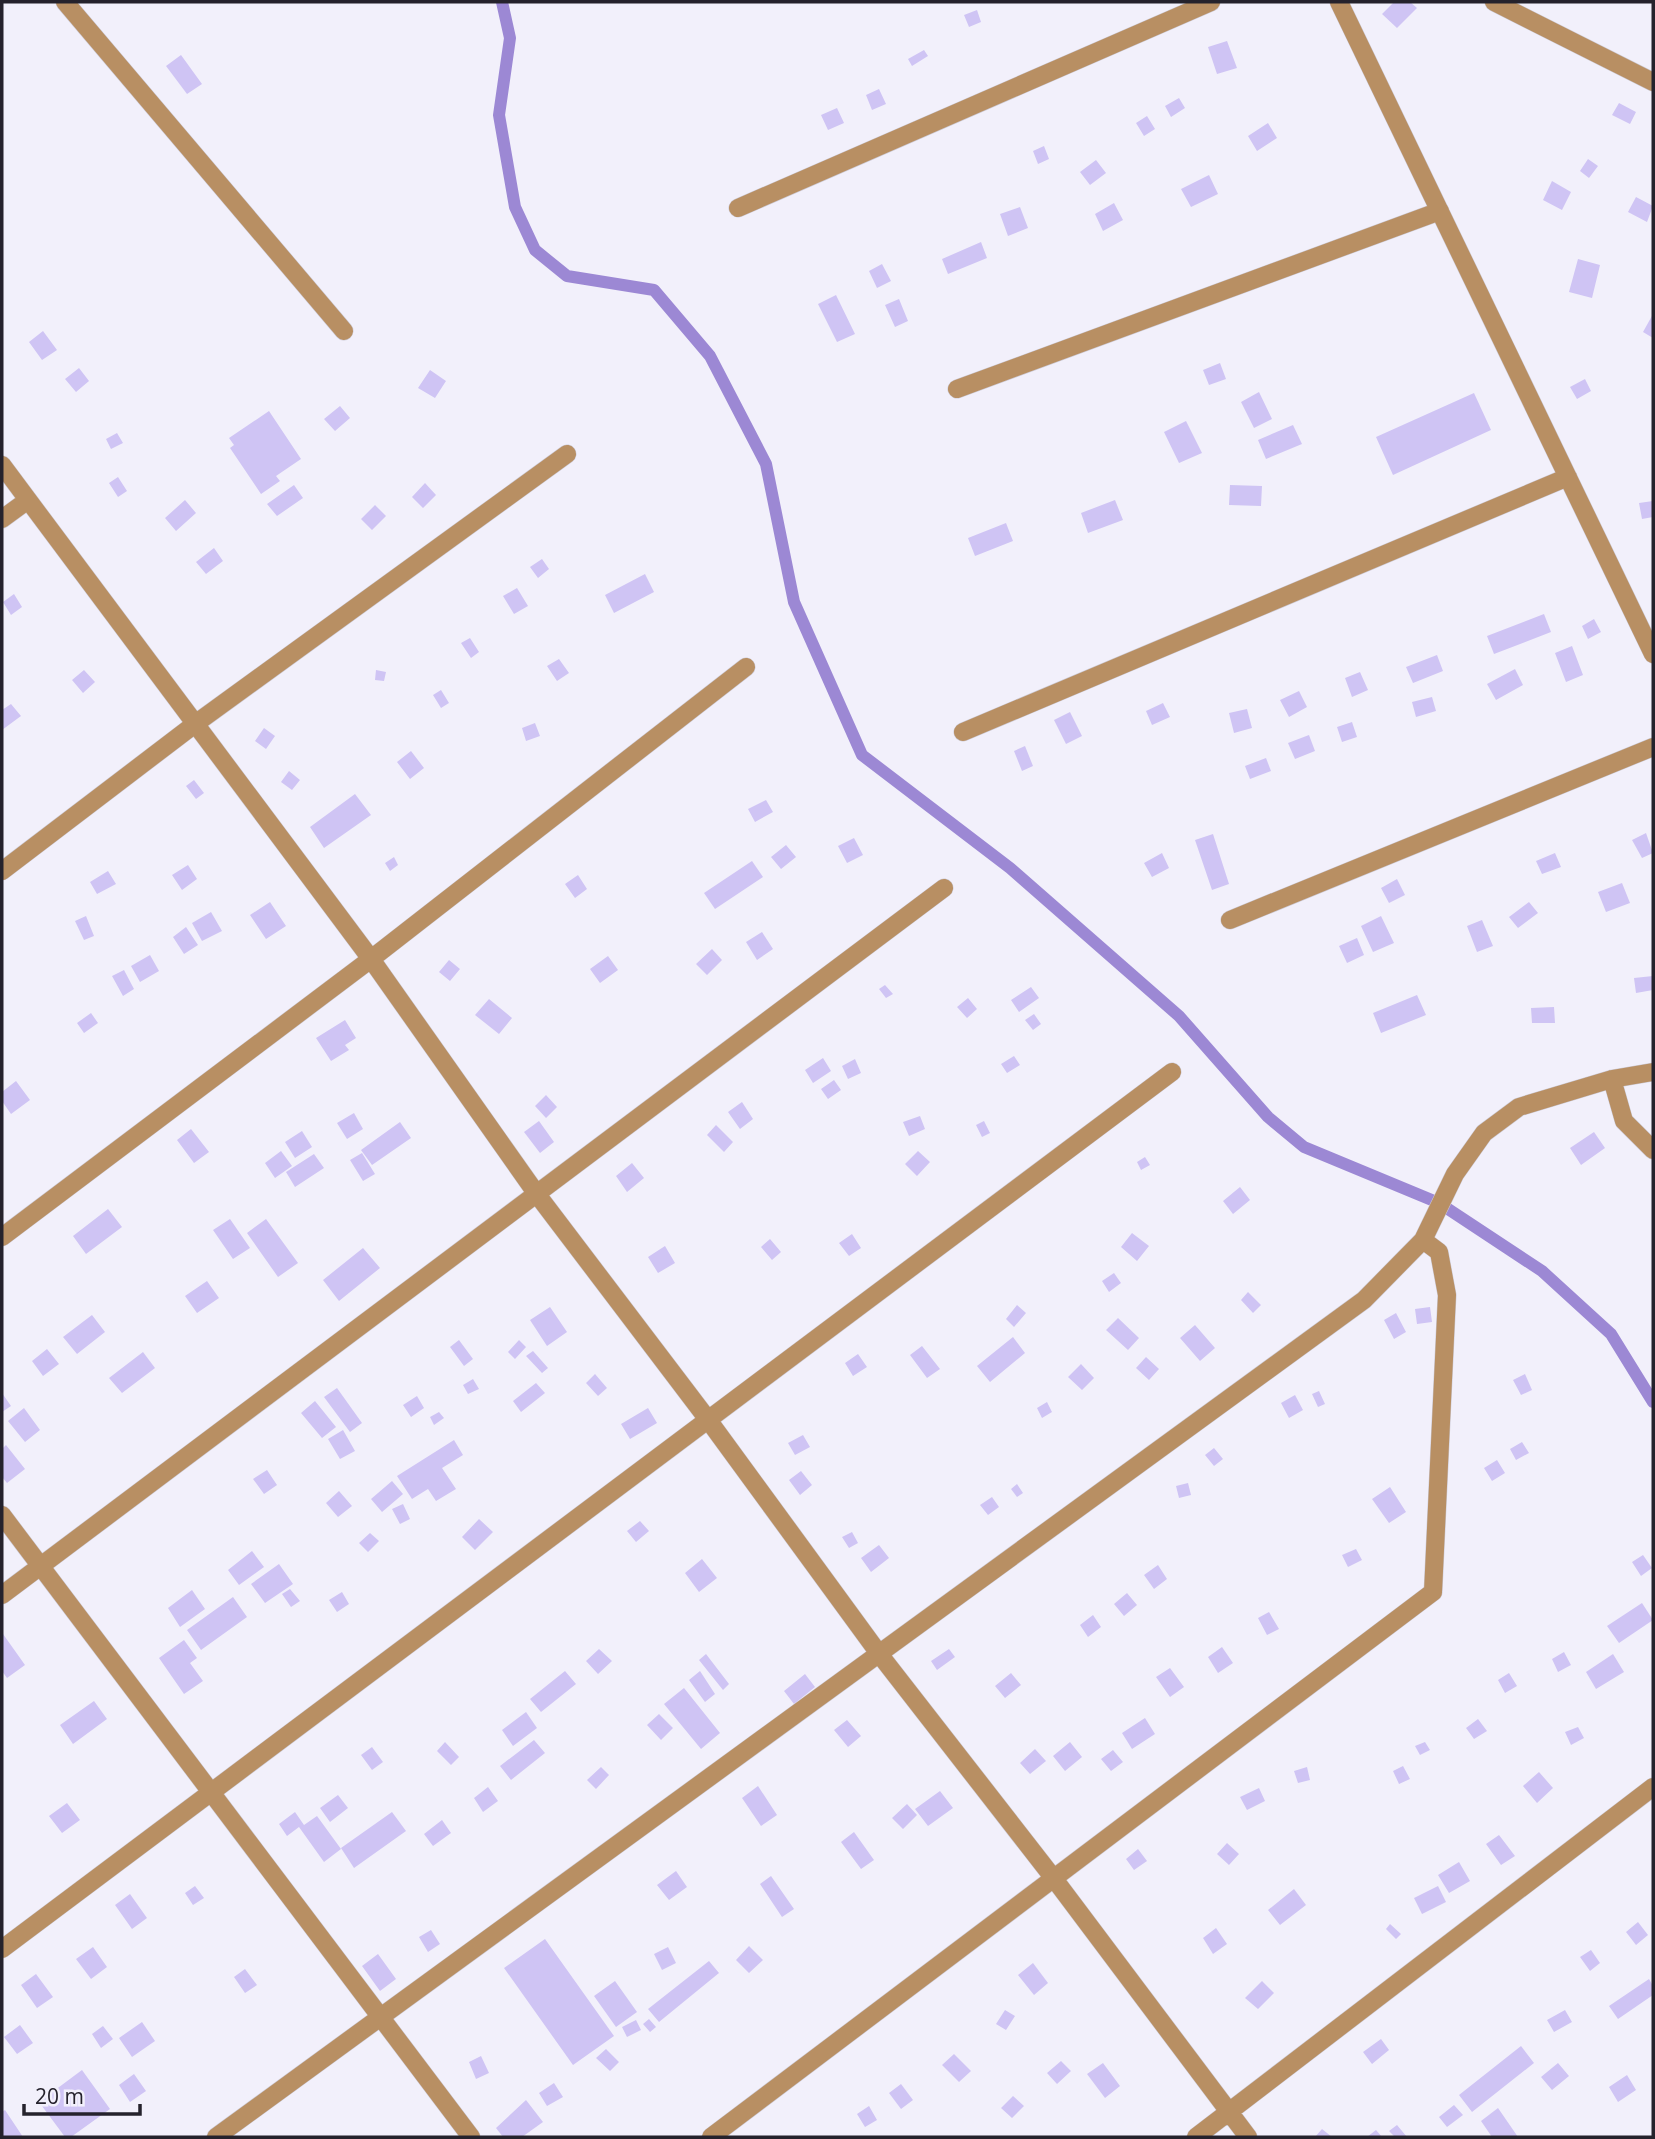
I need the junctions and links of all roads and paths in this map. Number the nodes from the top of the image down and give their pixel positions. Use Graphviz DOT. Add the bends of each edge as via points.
graph roads {
  1 [pos="65,2"];
  2 [pos="1211,2"];
  3 [pos="1339,2"];
  4 [pos="1494,2"];
  5 [pos="1653,82"];
  6 [pos="738,208"];
  7 [pos="1440,211"];
  8 [pos="344,331"];
  9 [pos="957,389"];
  10 [pos="567,454"];
  11 [pos="2,466"];
  12 [pos="1568,477"];
  13 [pos="28,500"];
  14 [pos="2,519"];
  15 [pos="1652,646"];
  16 [pos="746,667"];
  17 [pos="195,724"];
  18 [pos="963,732"];
  19 [pos="1653,747"];
  20 [pos="2,871"];
  21 [pos="944,888"];
  22 [pos="1230,920"];
  23 [pos="372,960"];
  24 [pos="1172,1072"];
  25 [pos="1653,1072"];
  26 [pos="1612,1079"];
  27 [pos="1653,1150"];
  28 [pos="536,1193"];
  29 [pos="2,1237"];
  30 [pos="1423,1240"];
  31 [pos="709,1421"];
  32 [pos="2,1515"];
  33 [pos="40,1567"];
  34 [pos="2,1595"];
  35 [pos="880,1655"];
  36 [pos="1653,1787"];
  37 [pos="211,1793"];
  38 [pos="1055,1880"];
  39 [pos="2,1949"];
  40 [pos="380,2016"];
  41 [pos="1230,2112"];
  42 [pos="216,2137"];
  43 [pos="471,2137"];
  44 [pos="711,2137"];
  45 [pos="1196,2137"];
  46 [pos="1248,2137"];
  1 -- 8 [label="street"];
  2 -- 6 [label="street"];
  3 -- 7 [label="street"];
  4 -- 5 [label="street"];
  7 -- 9 [label="street"];
  7 -- 12 [label="street"];
  10 -- 17 [label="street"];
  11 -- 13 [label="street"];
  12 -- 15 [label="street"];
  12 -- 18 [label="street"];
  13 -- 14 [label="street"];
  13 -- 17 [label="street"];
  16 -- 23 [label="street"];
  17 -- 20 [label="street"];
  17 -- 23 [label="street"];
  19 -- 22 [label="street"];
  21 -- 28 [label="street"];
  23 -- 28 [label="street"];
  23 -- 29 [label="street"];
  24 -- 31 [label="street"];
  25 -- 26 [label="street"];
  26 -- 27 [label="street" via="1624,1121"];
  26 -- 30 [label="street" via="1519,1107 1484,1133 1455,1174"];
  28 -- 31 [label="street"];
  28 -- 33 [label="street"];
  30 -- 35 [label="street" via="1364,1300"];
  30 -- 38 [label="street" via="1439,1252 1447,1295 1433,1592"];
  31 -- 35 [label="street"];
  31 -- 37 [label="street"];
  32 -- 33 [label="street"];
  33 -- 34 [label="street"];
  33 -- 37 [label="street"];
  35 -- 38 [label="street"];
  35 -- 40 [label="street"];
  36 -- 41 [label="street"];
  37 -- 39 [label="street"];
  37 -- 40 [label="street"];
  38 -- 41 [label="street"];
  38 -- 44 [label="street"];
  40 -- 42 [label="street"];
  40 -- 43 [label="street"];
  41 -- 45 [label="street"];
  41 -- 46 [label="street"];
}
